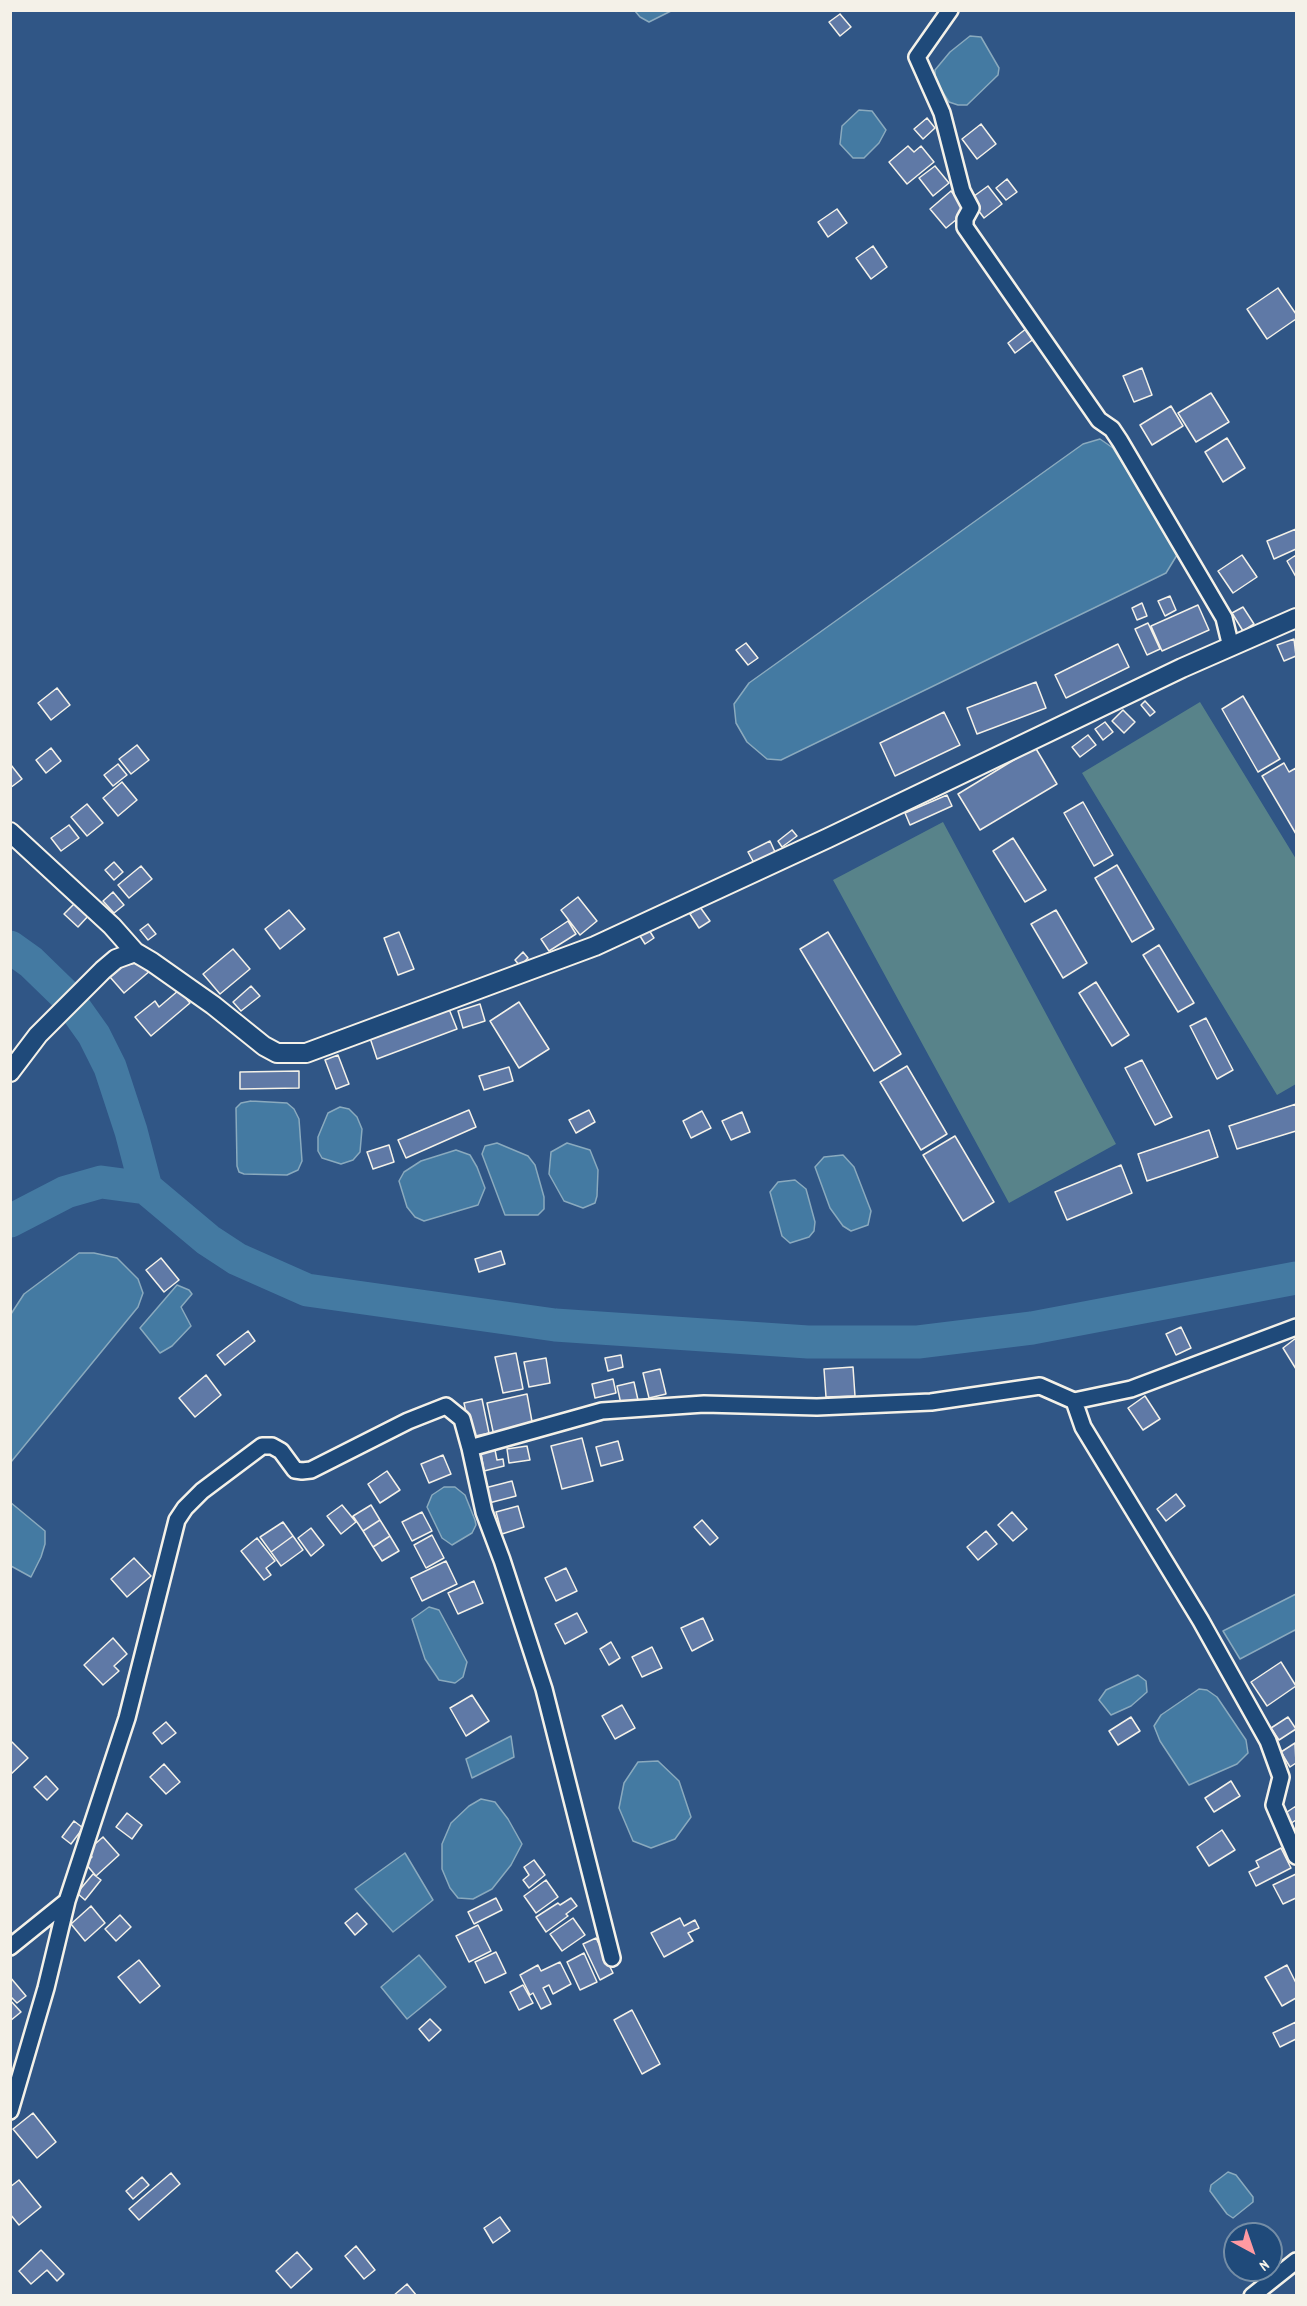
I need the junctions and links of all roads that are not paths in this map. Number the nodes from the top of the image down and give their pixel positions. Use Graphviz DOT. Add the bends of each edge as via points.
graph roads {
  1 [pos="950,10"];
  2 [pos="1296,618"];
  3 [pos="1231,647"];
  4 [pos="10,832"];
  5 [pos="135,952"];
  6 [pos="10,1072"];
  7 [pos="1296,1327"];
  8 [pos="1074,1401"];
  9 [pos="470,1448"];
  10 [pos="1296,1856"];
  11 [pos="67,1901"];
  12 [pos="10,1947"];
  13 [pos="612,1958"];
  14 [pos="10,2111"];
  15 [pos="1296,2261"];
  16 [pos="1252,2295"];
  1 -- 3 [label="street" via="916,57 942,114 962,190 971,208 965,226 1099,420 1120,441 1224,618"];
  2 -- 3 [label="street"];
  3 -- 5 [label="street" via="595,946 306,1053 277,1053 264,1046 213,1005"];
  4 -- 5 [label="street"];
  5 -- 6 [label="street" via="116,959 103,970 38,1035"];
  7 -- 8 [label="street" via="1131,1389"];
  8 -- 9 [label="street" via="1040,1386 931,1402 817,1407 704,1404 602,1411"];
  8 -- 10 [label="street" via="1083,1427 1201,1621 1268,1742 1281,1777 1274,1805"];
  9 -- 11 [label="street" via="462,1419 446,1406 311,1470 295,1470 281,1451 262,1446 184,1508 177,1520 127,1718"];
  9 -- 13 [label="street" via="484,1512 544,1689"];
  11 -- 12 [label="street"];
  11 -- 14 [label="street"];
  15 -- 16 [label="street"];
}
